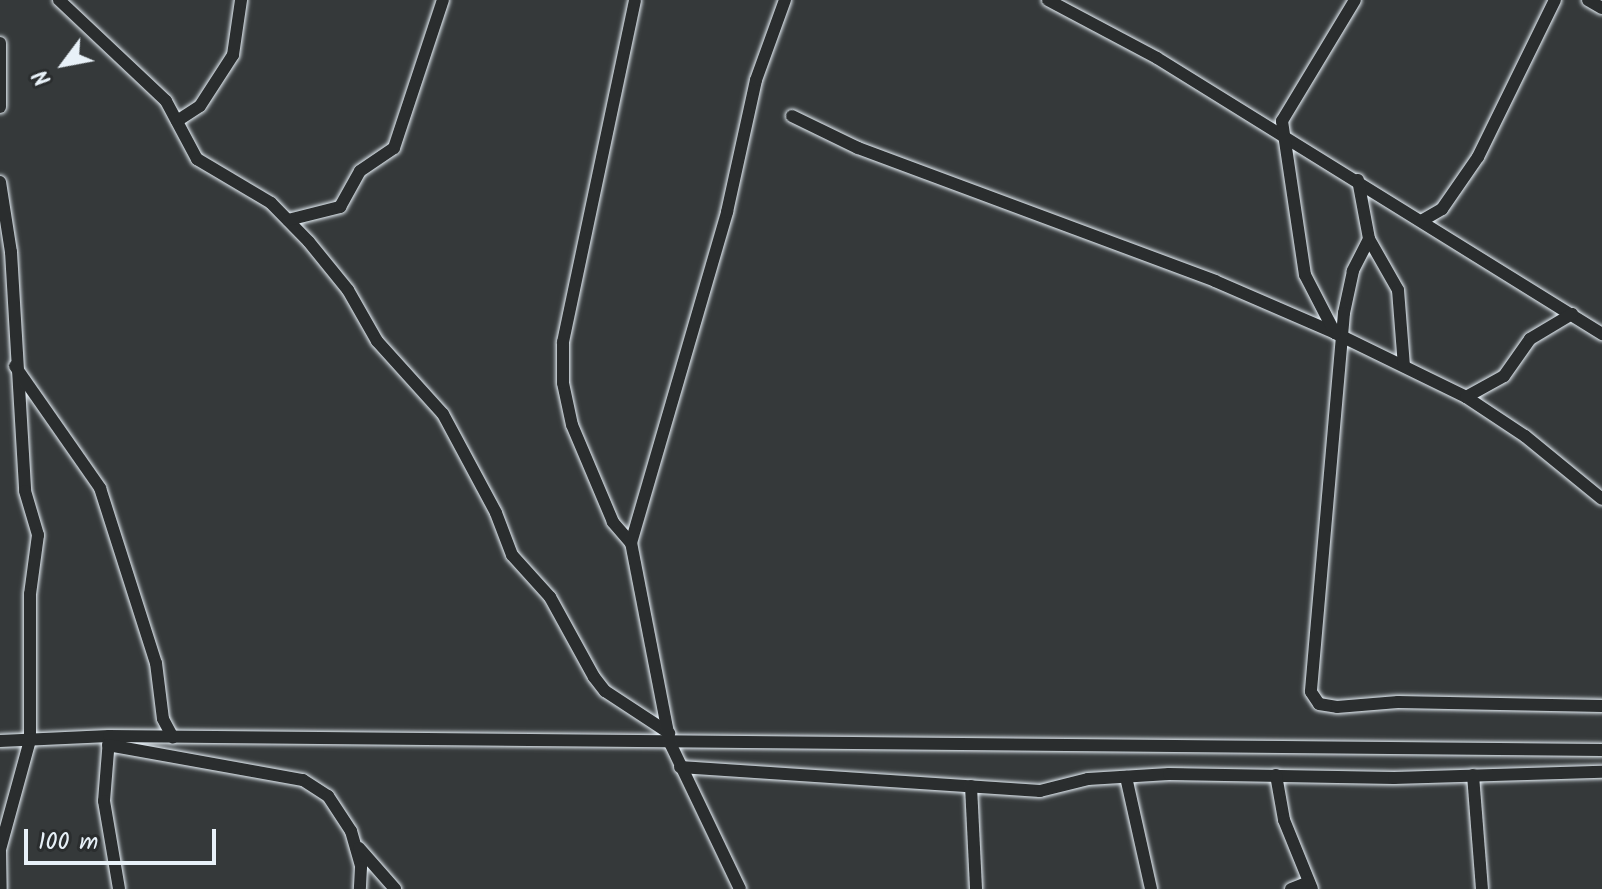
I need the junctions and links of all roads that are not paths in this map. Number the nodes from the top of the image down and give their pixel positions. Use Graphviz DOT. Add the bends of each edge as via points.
graph roads {
  1 [pos="59,0"];
  2 [pos="241,0"];
  3 [pos="443,0"];
  4 [pos="635,0"];
  5 [pos="785,0"];
  6 [pos="1048,0"];
  7 [pos="1355,0"];
  8 [pos="1555,0"];
  9 [pos="1588,0"];
  10 [pos="1602,8"];
  11 [pos="0,43"];
  12 [pos="0,107"];
  13 [pos="792,116"];
  14 [pos="177,121"];
  15 [pos="1283,137"];
  16 [pos="1358,180"];
  17 [pos="0,182"];
  18 [pos="288,220"];
  19 [pos="1423,220"];
  20 [pos="1369,239"];
  21 [pos="1572,314"];
  22 [pos="1339,334"];
  23 [pos="1602,334"];
  24 [pos="15,366"];
  25 [pos="1404,366"];
  26 [pos="1466,397"];
  27 [pos="1602,499"];
  28 [pos="631,543"];
  29 [pos="1602,706"];
  30 [pos="173,738"];
  31 [pos="670,738"];
  32 [pos="30,740"];
  33 [pos="0,741"];
  34 [pos="109,741"];
  35 [pos="1602,750"];
  36 [pos="680,767"];
  37 [pos="1602,772"];
  38 [pos="1276,775"];
  39 [pos="1473,775"];
  40 [pos="1126,777"];
  41 [pos="971,786"];
  42 [pos="1,837"];
  43 [pos="357,845"];
  44 [pos="1311,886"];
  45 [pos="1,889"];
  46 [pos="119,889"];
  47 [pos="360,889"];
  48 [pos="395,889"];
  49 [pos="740,889"];
  50 [pos="976,889"];
  51 [pos="1151,889"];
  52 [pos="1291,889"];
  53 [pos="1482,889"];
  1 -- 14 [label="street" via="150,84"];
  2 -- 14 [label="street" via="233,55 200,106"];
  3 -- 18 [label="street" via="394,148 360,171 340,207"];
  4 -- 28 [label="street" via="563,342 563,383 572,425 613,522"];
  5 -- 28 [label="street" via="756,80 727,212"];
  6 -- 15 [label="street" via="1157,58"];
  7 -- 15 [label="street" via="1282,121"];
  8 -- 19 [label="street" via="1478,157 1448,202"];
  9 -- 10 [label="street"];
  11 -- 12 [label="street"];
  13 -- 22 [label="street" via="858,148 1215,281"];
  14 -- 18 [label="street" via="197,159 271,203"];
  15 -- 16 [label="street"];
  15 -- 22 [label="street" via="1305,275"];
  16 -- 19 [label="street"];
  16 -- 20 [label="street"];
  17 -- 24 [label="street" via="11,252"];
  18 -- 31 [label="street" via="348,290 377,341 443,414 496,513 512,555 550,597 594,677 605,691"];
  19 -- 21 [label="street"];
  20 -- 22 [label="street" via="1353,271"];
  20 -- 25 [label="street" via="1398,290"];
  21 -- 23 [label="street"];
  21 -- 26 [label="street" via="1530,339 1504,376"];
  22 -- 25 [label="street"];
  22 -- 29 [label="street" via="1325,571 1309,670 1315,699 1337,707 1398,702"];
  24 -- 30 [label="street" via="100,488 156,663 163,719"];
  24 -- 32 [label="street" via="25,491 38,535 30,594"];
  25 -- 26 [label="street"];
  26 -- 27 [label="street" via="1525,436"];
  28 -- 31 [label="street"];
  30 -- 31 [label="street"];
  30 -- 34 [label="street"];
  31 -- 35 [label="street"];
  31 -- 36 [label="street"];
  32 -- 33 [label="street"];
  32 -- 34 [label="street"];
  32 -- 42 [label="street"];
  34 -- 43 [label="street" via="303,780 328,796"];
  34 -- 46 [label="street" via="107,841"];
  36 -- 41 [label="street"];
  36 -- 49 [label="street"];
  37 -- 39 [label="street"];
  38 -- 39 [label="street"];
  38 -- 40 [label="street"];
  38 -- 44 [label="street" via="1284,820"];
  39 -- 53 [label="street"];
  40 -- 41 [label="street" via="1088,779 1040,791"];
  40 -- 51 [label="street"];
  41 -- 50 [label="street"];
  42 -- 45 [label="street"];
  43 -- 47 [label="street"];
  43 -- 48 [label="street"];
  44 -- 52 [label="street"];
}
